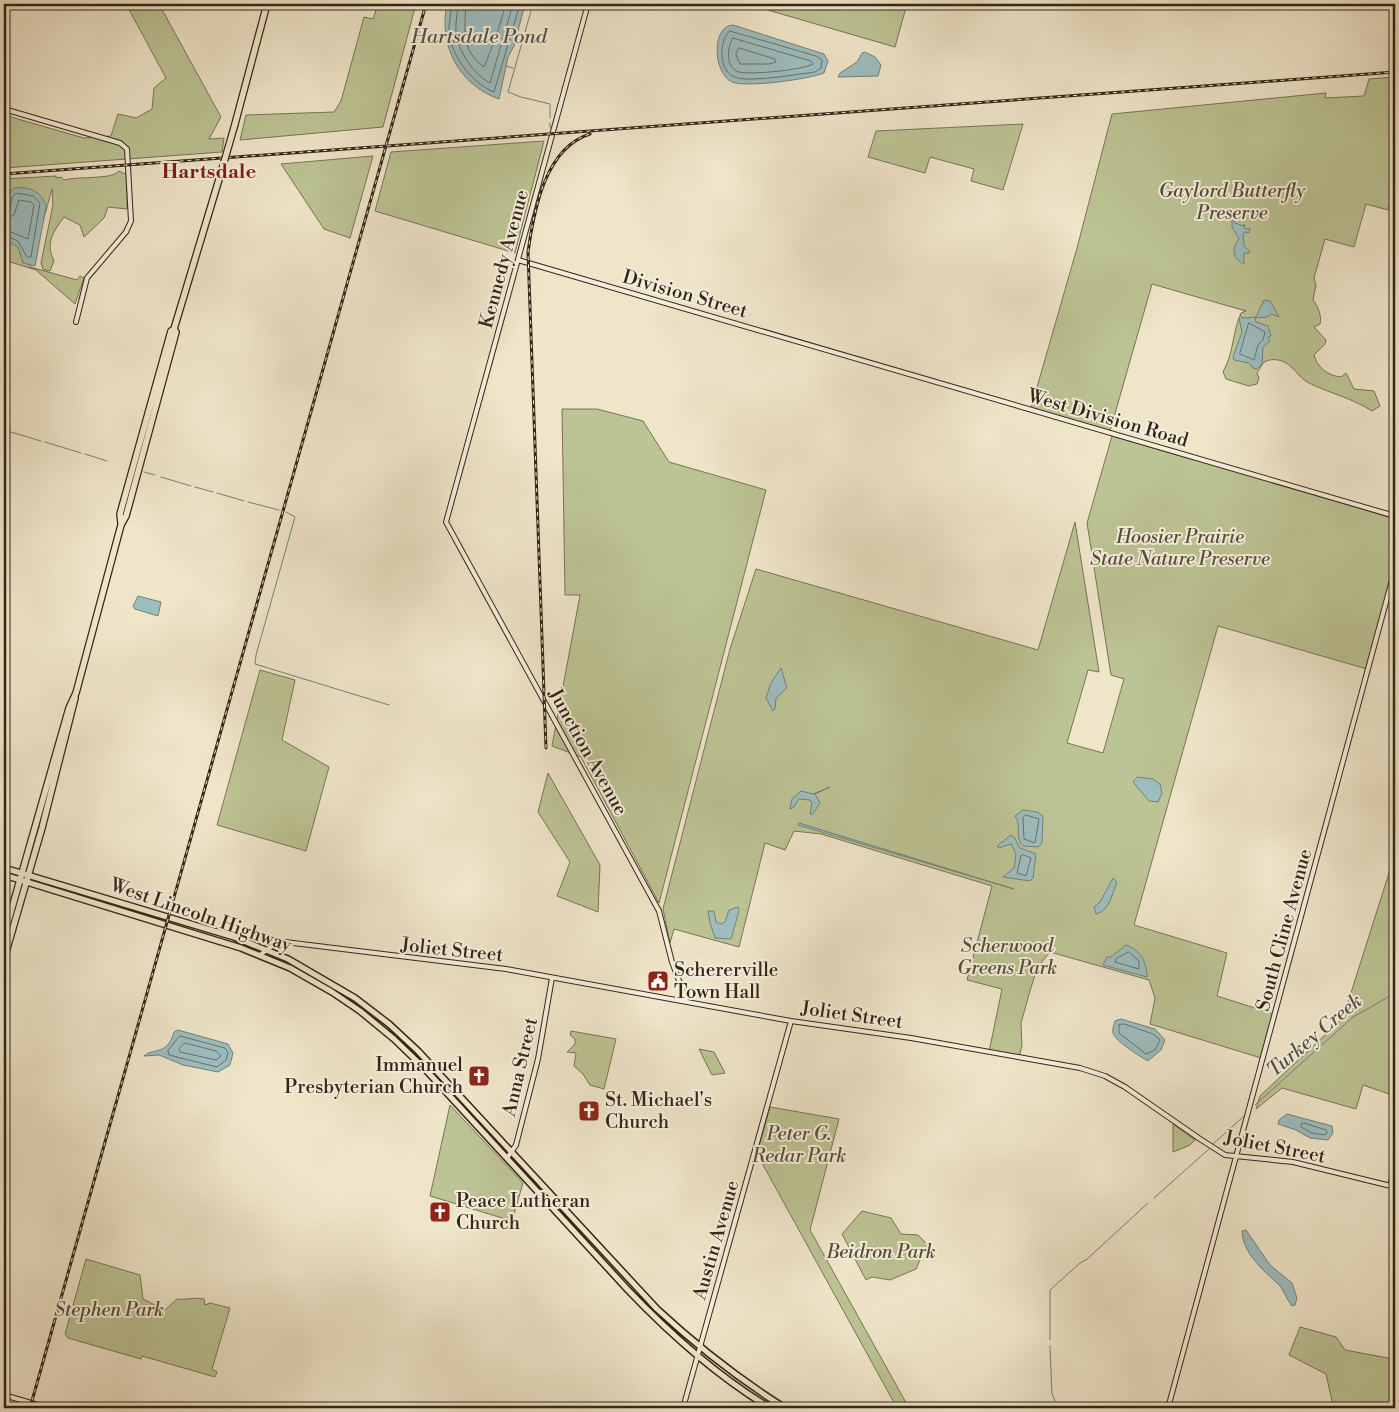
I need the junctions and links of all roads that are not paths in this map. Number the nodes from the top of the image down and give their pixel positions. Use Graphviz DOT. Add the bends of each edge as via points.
graph roads {
  1 [pos="267,4"];
  2 [pos="588,4"];
  3 [pos="4,109"];
  4 [pos="518,260"];
  5 [pos="76,322"];
  6 [pos="814,346"];
  7 [pos="1395,516"];
  8 [pos="446,522"];
  9 [pos="1395,569"];
  10 [pos="4,868"];
  11 [pos="4,875"];
  12 [pos="24,877"];
  13 [pos="4,934"];
  14 [pos="6,948"];
  15 [pos="266,950"];
  16 [pos="260,955"];
  17 [pos="4,959"];
  18 [pos="552,978"];
  19 [pos="687,1002"];
  20 [pos="791,1021"];
  21 [pos="513,1152"];
  22 [pos="1237,1157"];
  23 [pos="507,1158"];
  24 [pos="1395,1167"];
  25 [pos="1390,1186"];
  26 [pos="1395,1187"];
  27 [pos="700,1348"];
  28 [pos="697,1356"];
  29 [pos="4,1395"];
  30 [pos="46,1408"];
  31 [pos="683,1408"];
  32 [pos="770,1408"];
  33 [pos="785,1408"];
  34 [pos="1168,1408"];
  1 -- 12 [label="highway, bridge" via="174,329 176,332 102,593 74,709"];
  2 -- 4 [label="street, Kennedy Avenue"];
  3 -- 5 [label="street" via="125,145 131,220 126,232 87,278"];
  4 -- 6 [label="street, Division Street"];
  4 -- 8 [label="street, Kennedy Avenue"];
  6 -- 7 [label="street, West Division Road"];
  8 -- 19 [label="street, Junction Avenue" via="659,911 672,962"];
  9 -- 22 [label="street, South Cline Avenue"];
  10 -- 12 [label="main road, West Lincoln Highway"];
  11 -- 12 [label="main road, West Lincoln Highway"];
  12 -- 13 [label="highway"];
  12 -- 14 [label="highway"];
  12 -- 15 [label="main road, West Lincoln Highway" via="225,934"];
  12 -- 16 [label="main road, West Lincoln Highway"];
  13 -- 14 [label="highway" via="7,933"];
  14 -- 17 [label="highway"];
  15 -- 16 [label="street, Joliet Street"];
  15 -- 18 [label="street, Joliet Street" via="285,942 506,969"];
  15 -- 21 [label="main road, West Lincoln Highway" via="328,981 389,1024"];
  16 -- 23 [label="main road, West Lincoln Highway" via="317,983 374,1021 425,1069"];
  18 -- 19 [label="street, Joliet Street"];
  18 -- 21 [label="street, Anna Street" via="538,1059"];
  19 -- 20 [label="street, Joliet Street"];
  20 -- 22 [label="street, Joliet Street" via="918,1039 1087,1070 1125,1087 1215,1150"];
  20 -- 27 [label="street, Austin Avenue"];
  21 -- 23 [label="street, Anna Street"];
  21 -- 27 [label="main road, West Lincoln Highway" via="634,1286"];
  22 -- 25 [label="street, Joliet Street" via="1293,1162"];
  22 -- 34 [label="street, South Cline Avenue"];
  23 -- 28 [label="main road, West Lincoln Highway" via="628,1290"];
  24 -- 25 [label="street"];
  25 -- 26 [label="street, Joliet Street"];
  27 -- 28 [label="street, Austin Avenue"];
  27 -- 33 [label="main road, West Lincoln Highway"];
  28 -- 31 [label="street, Austin Avenue"];
  28 -- 32 [label="main road, West Lincoln Highway"];
  29 -- 30 [label="street"];
}
